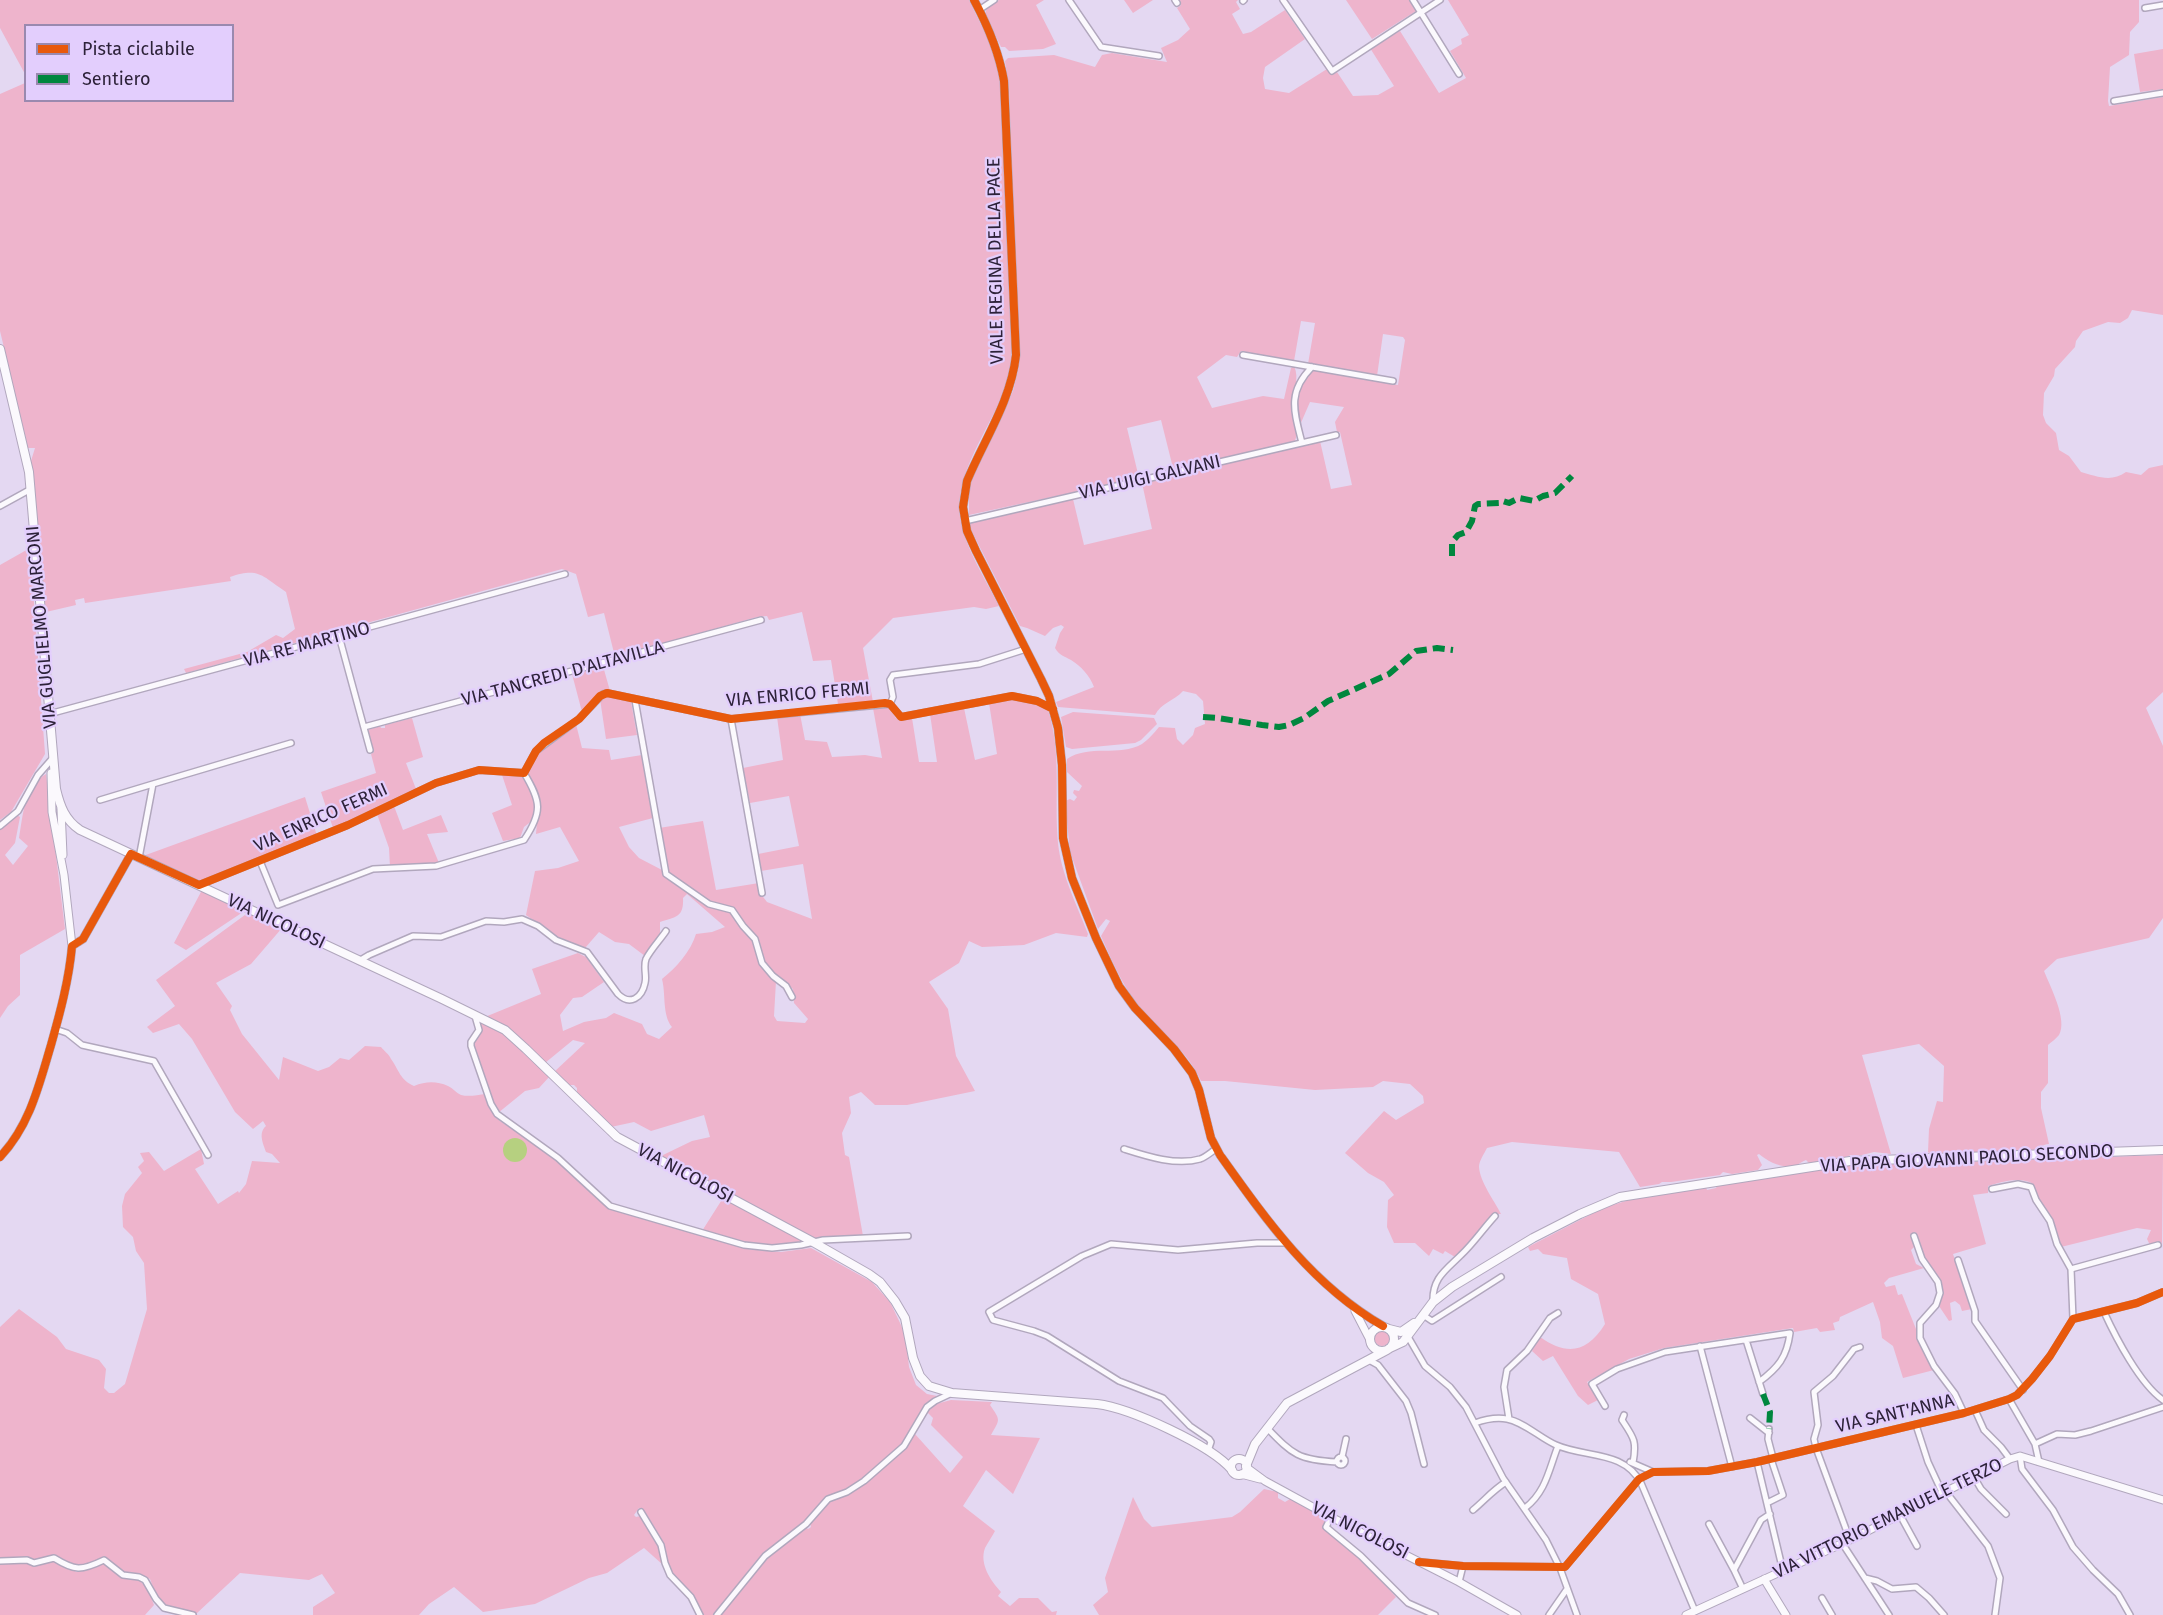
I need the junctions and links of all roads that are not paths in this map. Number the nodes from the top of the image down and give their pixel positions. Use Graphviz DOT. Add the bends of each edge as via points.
graph roads {
  1 [pos="974,0"];
  2 [pos="994,0"];
  3 [pos="1070,0"];
  4 [pos="1283,0"];
  5 [pos="1413,0"];
  6 [pos="1440,0"];
  7 [pos="2163,5"];
  8 [pos="2145,8"];
  9 [pos="979,10"];
  10 [pos="1421,12"];
  11 [pos="1159,56"];
  12 [pos="1459,74"];
  13 [pos="2163,93"];
  14 [pos="2114,101"];
  15 [pos="0,349"];
  16 [pos="1243,355"];
  17 [pos="1,358"];
  18 [pos="1296,364"];
  19 [pos="1312,367"];
  20 [pos="1299,380"];
  21 [pos="1393,381"];
  22 [pos="1336,435"];
  23 [pos="1302,442"];
  24 [pos="31,489"];
  25 [pos="0,506"];
  26 [pos="964,521"];
  27 [pos="565,574"];
  28 [pos="761,620"];
  29 [pos="339,636"];
  30 [pos="1026,649"];
  31 [pos="635,700"];
  32 [pos="890,704"];
  33 [pos="1053,709"];
  34 [pos="49,714"];
  35 [pos="731,719"];
  36 [pos="364,728"];
  37 [pos="291,742"];
  38 [pos="370,750"];
  39 [pos="52,759"];
  40 [pos="524,773"];
  41 [pos="153,784"];
  42 [pos="100,800"];
  43 [pos="61,808"];
  44 [pos="0,826"];
  45 [pos="135,856"];
  46 [pos="260,861"];
  47 [pos="64,875"];
  48 [pos="199,885"];
  49 [pos="762,893"];
  50 [pos="666,932"];
  51 [pos="72,946"];
  52 [pos="359,961"];
  53 [pos="792,997"];
  54 [pos="474,1014"];
  55 [pos="55,1029"];
  56 [pos="1124,1149"];
  57 [pos="1216,1149"];
  58 [pos="2160,1150"];
  59 [pos="208,1155"];
  60 [pos="0,1157"];
  61 [pos="1992,1189"];
  62 [pos="1495,1216"];
  63 [pos="908,1236"];
  64 [pos="1914,1236"];
  65 [pos="813,1242"];
  66 [pos="1285,1243"];
  67 [pos="2158,1245"];
  68 [pos="1958,1260"];
  69 [pos="2071,1269"];
  70 [pos="1502,1277"];
  71 [pos="2163,1292"];
  72 [pos="1434,1302"];
  73 [pos="1349,1304"];
  74 [pos="2104,1312"];
  75 [pos="1558,1313"];
  76 [pos="1422,1316"];
  77 [pos="2073,1318"];
  78 [pos="1386,1328"];
  79 [pos="1405,1334"];
  80 [pos="1746,1340"];
  81 [pos="1370,1342"];
  82 [pos="1700,1346"];
  83 [pos="1860,1347"];
  84 [pos="1386,1350"];
  85 [pos="1369,1359"];
  86 [pos="1359,1363"];
  87 [pos="1385,1373"];
  88 [pos="1759,1382"];
  89 [pos="2023,1390"];
  90 [pos="952,1393"];
  91 [pos="1763,1394"];
  92 [pos="2009,1399"];
  93 [pos="2163,1400"];
  94 [pos="1605,1406"];
  95 [pos="2163,1407"];
  96 [pos="1975,1410"];
  97 [pos="1964,1413"];
  98 [pos="1624,1415"];
  99 [pos="1750,1418"];
  100 [pos="1509,1419"];
  101 [pos="1475,1423"];
  102 [pos="1916,1425"];
  103 [pos="1267,1428"];
  104 [pos="1346,1438"];
  105 [pos="1255,1444"];
  106 [pos="2036,1444"];
  107 [pos="1558,1446"];
  108 [pos="1816,1448"];
  109 [pos="1210,1453"];
  110 [pos="2020,1456"];
  111 [pos="1772,1458"];
  112 [pos="1236,1459"];
  113 [pos="2010,1459"];
  114 [pos="1618,1461"];
  115 [pos="2039,1461"];
  116 [pos="1757,1462"];
  117 [pos="1633,1463"];
  118 [pos="1424,1464"];
  119 [pos="1732,1467"];
  120 [pos="1244,1469"];
  121 [pos="1232,1470"];
  122 [pos="1653,1472"];
  123 [pos="1974,1477"];
  124 [pos="1506,1482"];
  125 [pos="1638,1482"];
  126 [pos="1946,1492"];
  127 [pos="2163,1500"];
  128 [pos="1767,1503"];
  129 [pos="1525,1508"];
  130 [pos="1473,1510"];
  131 [pos="641,1512"];
  132 [pos="2006,1514"];
  133 [pos="1770,1515"];
  134 [pos="1900,1515"];
  135 [pos="1331,1517"];
  136 [pos="1709,1524"];
  137 [pos="1850,1540"];
  138 [pos="1842,1543"];
  139 [pos="1917,1546"];
  140 [pos="0,1561"];
  141 [pos="1419,1562"];
  142 [pos="1450,1565"];
  143 [pos="1463,1566"];
  144 [pos="1560,1568"];
  145 [pos="1734,1570"];
  146 [pos="1784,1571"];
  147 [pos="1443,1574"];
  148 [pos="1865,1578"];
  149 [pos="1766,1579"];
  150 [pos="1459,1582"];
  151 [pos="1568,1589"];
  152 [pos="1743,1589"];
  153 [pos="1822,1598"];
  154 [pos="1695,1611"];
  155 [pos="193,1615"];
  156 [pos="700,1615"];
  157 [pos="717,1615"];
  158 [pos="1435,1615"];
  159 [pos="1517,1615"];
  160 [pos="1549,1615"];
  161 [pos="1576,1615"];
  162 [pos="1686,1615"];
  163 [pos="1786,1615"];
  164 [pos="1832,1615"];
  165 [pos="1888,1615"];
  166 [pos="1944,1615"];
  167 [pos="1995,1615"];
  168 [pos="2130,1615"];
  1 -- 9 [label="street, VIALE REGINA DELLA PACE"];
  2 -- 9 [label="street"];
  3 -- 11 [label="street" via="1101,47"];
  4 -- 10 [label="street" via="1332,71"];
  5 -- 10 [label="street"];
  6 -- 10 [label="street"];
  7 -- 8 [label="street"];
  9 -- 26 [label="street, VIALE REGINA DELLA PACE" via="997,51 1004,81 1016,355 1008,392 967,481"];
  10 -- 12 [label="street"];
  13 -- 14 [label="street"];
  15 -- 17 [label="main road, VIA GUGLIELMO MARCONI"];
  16 -- 18 [label="street"];
  17 -- 24 [label="main road, VIA GUGLIELMO MARCONI"];
  18 -- 19 [label="street"];
  18 -- 20 [label="street"];
  19 -- 20 [label="street"];
  19 -- 21 [label="street"];
  20 -- 23 [label="street" via="1295,404"];
  22 -- 23 [label="street, VIA LUIGI GALVANI"];
  23 -- 26 [label="street, VIA LUIGI GALVANI"];
  24 -- 25 [label="street"];
  24 -- 34 [label="main road, VIA GUGLIELMO MARCONI"];
  26 -- 30 [label="street, VIALE REGINA DELLA PACE"];
  27 -- 29 [label="street, VIA RE MARTINO"];
  28 -- 36 [label="street, VIA TANCREDI D'ALTAVILLA"];
  29 -- 34 [label="street, VIA RE MARTINO"];
  29 -- 36 [label="street"];
  30 -- 32 [label="street" via="980,664 893,675"];
  30 -- 33 [label="street, VIALE REGINA DELLA PACE"];
  31 -- 35 [label="street, VIA ENRICO FERMI"];
  31 -- 40 [label="street, VIA ENRICO FERMI" via="607,693 600,696 579,719 536,751"];
  31 -- 53 [label="street" via="666,874 709,904 732,910 755,939 762,963"];
  32 -- 33 [label="street, VIA ENRICO FERMI" via="901,717 1012,696"];
  32 -- 35 [label="street, VIA ENRICO FERMI"];
  33 -- 57 [label="street, VIALE REGINA DELLA PACE" via="1062,752 1063,838 1072,878 1119,986 1192,1073"];
  34 -- 39 [label="main road, VIA GUGLIELMO MARCONI"];
  35 -- 49 [label="street"];
  36 -- 38 [label="street"];
  37 -- 41 [label="street"];
  39 -- 43 [label="main road, VIA GUGLIELMO MARCONI"];
  39 -- 44 [label="street" via="18,811"];
  39 -- 47 [label="street" via="52,812"];
  40 -- 46 [label="street, VIA ENRICO FERMI" via="479,770 436,783"];
  40 -- 46 [label="street" via="537,796 538,807 524,840 436,866 373,869 278,905"];
  41 -- 42 [label="street"];
  41 -- 45 [label="street"];
  43 -- 45 [label="main road, VIA GUGLIELMO MARCONI" via="72,825"];
  43 -- 47 [label="street"];
  45 -- 48 [label="main road, VIA NICOLOSI"];
  45 -- 51 [label="street" via="83,939"];
  46 -- 48 [label="street, VIA ENRICO FERMI"];
  47 -- 51 [label="street"];
  48 -- 52 [label="main road, VIA NICOLOSI"];
  50 -- 52 [label="street" via="645,962 644,986 636,999 628,1001 618,994 587,952 522,920 486,921 441,937 413,936"];
  51 -- 55 [label="street"];
  52 -- 54 [label="main road, VIA NICOLOSI"];
  54 -- 65 [label="main road, VIA NICOLOSI" via="516,1039 617,1137"];
  54 -- 65 [label="street" via="479,1030 471,1046 497,1114 558,1158 610,1206 744,1245 772,1248"];
  55 -- 59 [label="street" via="82,1045 154,1061"];
  55 -- 60 [label="street" via="36,1098"];
  56 -- 57 [label="street" via="1185,1161 1199,1159"];
  57 -- 66 [label="street, VIALE REGINA DELLA PACE"];
  58 -- 72 [label="main road, VIA PAPA GIOVANNI PAOLO SECONDO" via="1850,1161 1636,1193 1605,1202 1533,1238"];
  61 -- 69 [label="street" via="2018,1184 2031,1187"];
  62 -- 72 [label="street" via="1440,1275"];
  63 -- 65 [label="street"];
  64 -- 97 [label="street" via="1940,1293 1936,1305 1920,1323 1920,1338"];
  65 -- 90 [label="main road, VIA NICOLOSI" via="869,1274 887,1290 905,1318 920,1376 929,1386"];
  66 -- 73 [label="street, VIALE REGINA DELLA PACE" via="1314,1275"];
  66 -- 109 [label="street" via="1178,1250 1111,1244 1082,1256 989,1312 993,1320 1034,1330 1119,1381 1163,1398 1209,1439"];
  67 -- 69 [label="street"];
  68 -- 89 [label="street" via="1975,1321"];
  69 -- 77 [label="street"];
  70 -- 76 [label="street" via="1432,1321"];
  71 -- 74 [label="street"];
  72 -- 76 [label="main road, VIA PAPA GIOVANNI PAOLO SECONDO"];
  73 -- 78 [label="street"];
  73 -- 81 [label="street"];
  74 -- 77 [label="street"];
  74 -- 93 [label="street" via="2152,1392"];
  75 -- 100 [label="street" via="1505,1376"];
  76 -- 79 [label="main road, VIA PAPA GIOVANNI PAOLO SECONDO"];
  77 -- 89 [label="street, VIA SANT'ANNA"];
  78 -- 79 [label="main road"];
  78 -- 81 [label="main road" via="1372,1332"];
  78 -- 84 [label="main road" via="1394,1337"];
  79 -- 84 [label="main road" via="1403,1342"];
  79 -- 101 [label="street" via="1425,1366 1455,1393"];
  80 -- 82 [label="street"];
  80 -- 88 [label="street"];
  80 -- 88 [label="street" via="1790,1333 1784,1360"];
  81 -- 84 [label="main road" via="1378,1350"];
  81 -- 86 [label="main road" via="1370,1353"];
  82 -- 94 [label="street" via="1665,1352 1592,1384"];
  82 -- 119 [label="street"];
  83 -- 108 [label="street" via="1814,1392 1818,1419"];
  84 -- 85 [label="main road"];
  84 -- 87 [label="street" via="1381,1364"];
  85 -- 86 [label="main road"];
  85 -- 87 [label="street"];
  86 -- 103 [label="main road" via="1292,1400"];
  87 -- 118 [label="street" via="1406,1401"];
  88 -- 91 [label="street"];
  89 -- 92 [label="street, VIA SANT'ANNA"];
  90 -- 109 [label="main road, VIA NICOLOSI" via="1110,1405 1142,1416"];
  90 -- 157 [label="street" via="927,1407 904,1446 864,1481 828,1499 806,1524 765,1556"];
  92 -- 96 [label="street, VIA SANT'ANNA"];
  92 -- 106 [label="street"];
  95 -- 106 [label="street" via="2091,1431 2057,1434"];
  96 -- 97 [label="street, VIA SANT'ANNA"];
  96 -- 113 [label="street" via="1984,1430"];
  97 -- 102 [label="street, VIA SANT'ANNA"];
  98 -- 117 [label="street" via="1622,1420 1636,1445"];
  99 -- 111 [label="street" via="1769,1431"];
  100 -- 101 [label="street"];
  100 -- 107 [label="street"];
  101 -- 124 [label="street"];
  102 -- 108 [label="street, VIA SANT'ANNA"];
  102 -- 126 [label="street" via="1928,1462 1941,1490"];
  103 -- 104 [label="street" via="1297,1455 1340,1465 1345,1460 1342,1457"];
  103 -- 105 [label="main road"];
  105 -- 112 [label="main road"];
  105 -- 120 [label="main road"];
  106 -- 115 [label="street"];
  107 -- 114 [label="street"];
  107 -- 129 [label="street" via="1547,1480"];
  108 -- 111 [label="street, VIA SANT'ANNA"];
  108 -- 137 [label="street"];
  109 -- 112 [label="main road"];
  109 -- 121 [label="main road"];
  110 -- 113 [label="street, VIA VITTORIO EMANUELE TERZO"];
  110 -- 115 [label="street, VIA VITTORIO EMANUELE TERZO"];
  110 -- 168 [label="street" via="2022,1469 2054,1510 2073,1547 2118,1594"];
  111 -- 116 [label="street, VIA SANT'ANNA"];
  111 -- 128 [label="street" via="1783,1495"];
  112 -- 120 [label="main road" via="1242,1460"];
  112 -- 121 [label="main road"];
  113 -- 123 [label="street, VIA VITTORIO EMANUELE TERZO"];
  114 -- 117 [label="street"];
  114 -- 125 [label="street" via="1629,1467"];
  115 -- 127 [label="street, VIA VITTORIO EMANUELE TERZO"];
  116 -- 119 [label="street, VIA SANT'ANNA"];
  116 -- 128 [label="street"];
  117 -- 122 [label="street"];
  119 -- 122 [label="street, VIA SANT'ANNA"];
  120 -- 121 [label="main road" via="1236,1474"];
  120 -- 135 [label="street, VIA NICOLOSI"];
  122 -- 125 [label="street"];
  123 -- 126 [label="street, VIA VITTORIO EMANUELE TERZO"];
  123 -- 132 [label="street"];
  124 -- 129 [label="street"];
  124 -- 130 [label="street" via="1489,1492"];
  125 -- 144 [label="street" via="1565,1567"];
  125 -- 154 [label="street"];
  126 -- 134 [label="street, VIA VITTORIO EMANUELE TERZO"];
  126 -- 167 [label="street" via="1988,1546 2000,1578"];
  128 -- 133 [label="street"];
  129 -- 144 [label="street"];
  131 -- 156 [label="street" via="662,1545 666,1570 691,1597"];
  133 -- 145 [label="street" via="1761,1520"];
  133 -- 146 [label="street"];
  134 -- 137 [label="street, VIA VITTORIO EMANUELE TERZO"];
  134 -- 139 [label="street"];
  135 -- 141 [label="street, VIA NICOLOSI"];
  135 -- 158 [label="street" via="1326,1527 1408,1603"];
  136 -- 145 [label="street"];
  137 -- 138 [label="street, VIA VITTORIO EMANUELE TERZO"];
  138 -- 146 [label="street, VIA VITTORIO EMANUELE TERZO"];
  138 -- 148 [label="street"];
  140 -- 155 [label="street" via="34,1563 54,1558 71,1569 82,1569 104,1560 123,1575 145,1580 164,1608"];
  141 -- 142 [label="street"];
  141 -- 147 [label="street, VIA NICOLOSI"];
  142 -- 143 [label="street"];
  142 -- 147 [label="street"];
  143 -- 144 [label="street"];
  143 -- 150 [label="street"];
  144 -- 151 [label="street"];
  145 -- 152 [label="street"];
  146 -- 149 [label="street, VIA VITTORIO EMANUELE TERZO"];
  147 -- 150 [label="street, VIA NICOLOSI"];
  148 -- 165 [label="street"];
  148 -- 166 [label="street" via="1892,1589 1916,1587"];
  149 -- 152 [label="street, VIA VITTORIO EMANUELE TERZO"];
  149 -- 163 [label="street"];
  150 -- 159 [label="street, VIA NICOLOSI"];
  151 -- 160 [label="street"];
  151 -- 161 [label="street"];
  152 -- 154 [label="street, VIA VITTORIO EMANUELE TERZO"];
  153 -- 164 [label="street"];
  154 -- 162 [label="street, VIA VITTORIO EMANUELE TERZO"];
}
